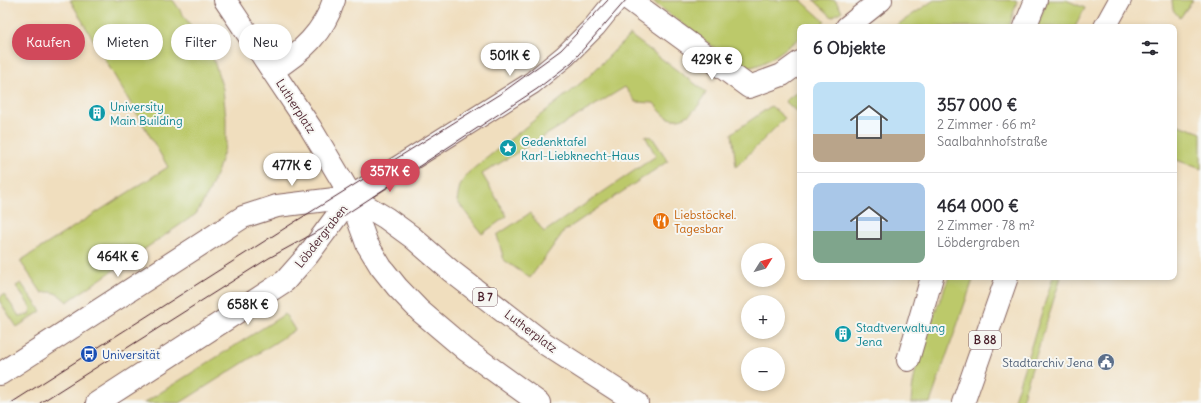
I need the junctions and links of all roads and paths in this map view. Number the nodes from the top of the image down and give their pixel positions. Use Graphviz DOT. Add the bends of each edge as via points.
graph roads {
  1 [pos="224,0"];
  2 [pos="616,0"];
  3 [pos="630,0"];
  4 [pos="881,0"];
  5 [pos="1036,0"];
  6 [pos="1120,0"];
  7 [pos="334,1"];
  8 [pos="851,24"];
  9 [pos="1026,24"];
  10 [pos="1107,24"];
  11 [pos="797,64"];
  12 [pos="273,70"];
  13 [pos="351,197"];
  14 [pos="931,280"];
  15 [pos="1006,280"];
  16 [pos="908,360"];
  17 [pos="0,374"];
  18 [pos="97,403"];
  19 [pos="539,403"];
  20 [pos="637,403"];
  21 [pos="963,403"];
  1 -- 12 [label="main road, B 7"];
  2 -- 13 [label="main road" via="565,56 532,83"];
  3 -- 11 [label="main road" via="748,87 782,75"];
  4 -- 8 [label="main road"];
  5 -- 9 [label="main road"];
  6 -- 10 [label="main road"];
  7 -- 12 [label="main road, Lutherplatz" via="309,44"];
  12 -- 13 [label="main road, Lutherplatz / B 7"];
  13 -- 17 [label="main road, Löbdergraben" via="277,206 243,217"];
  13 -- 18 [label="main road, Löbdergraben" via="285,282"];
  13 -- 19 [label="main road, Lutherplatz / B 7" via="368,244 381,267 397,287 420,311 466,350"];
  13 -- 20 [label="main road, Lutherplatz / B 7" via="412,237 451,271 544,343"];
  14 -- 16 [label="main road"];
  15 -- 21 [label="main road, B 88"];
}
